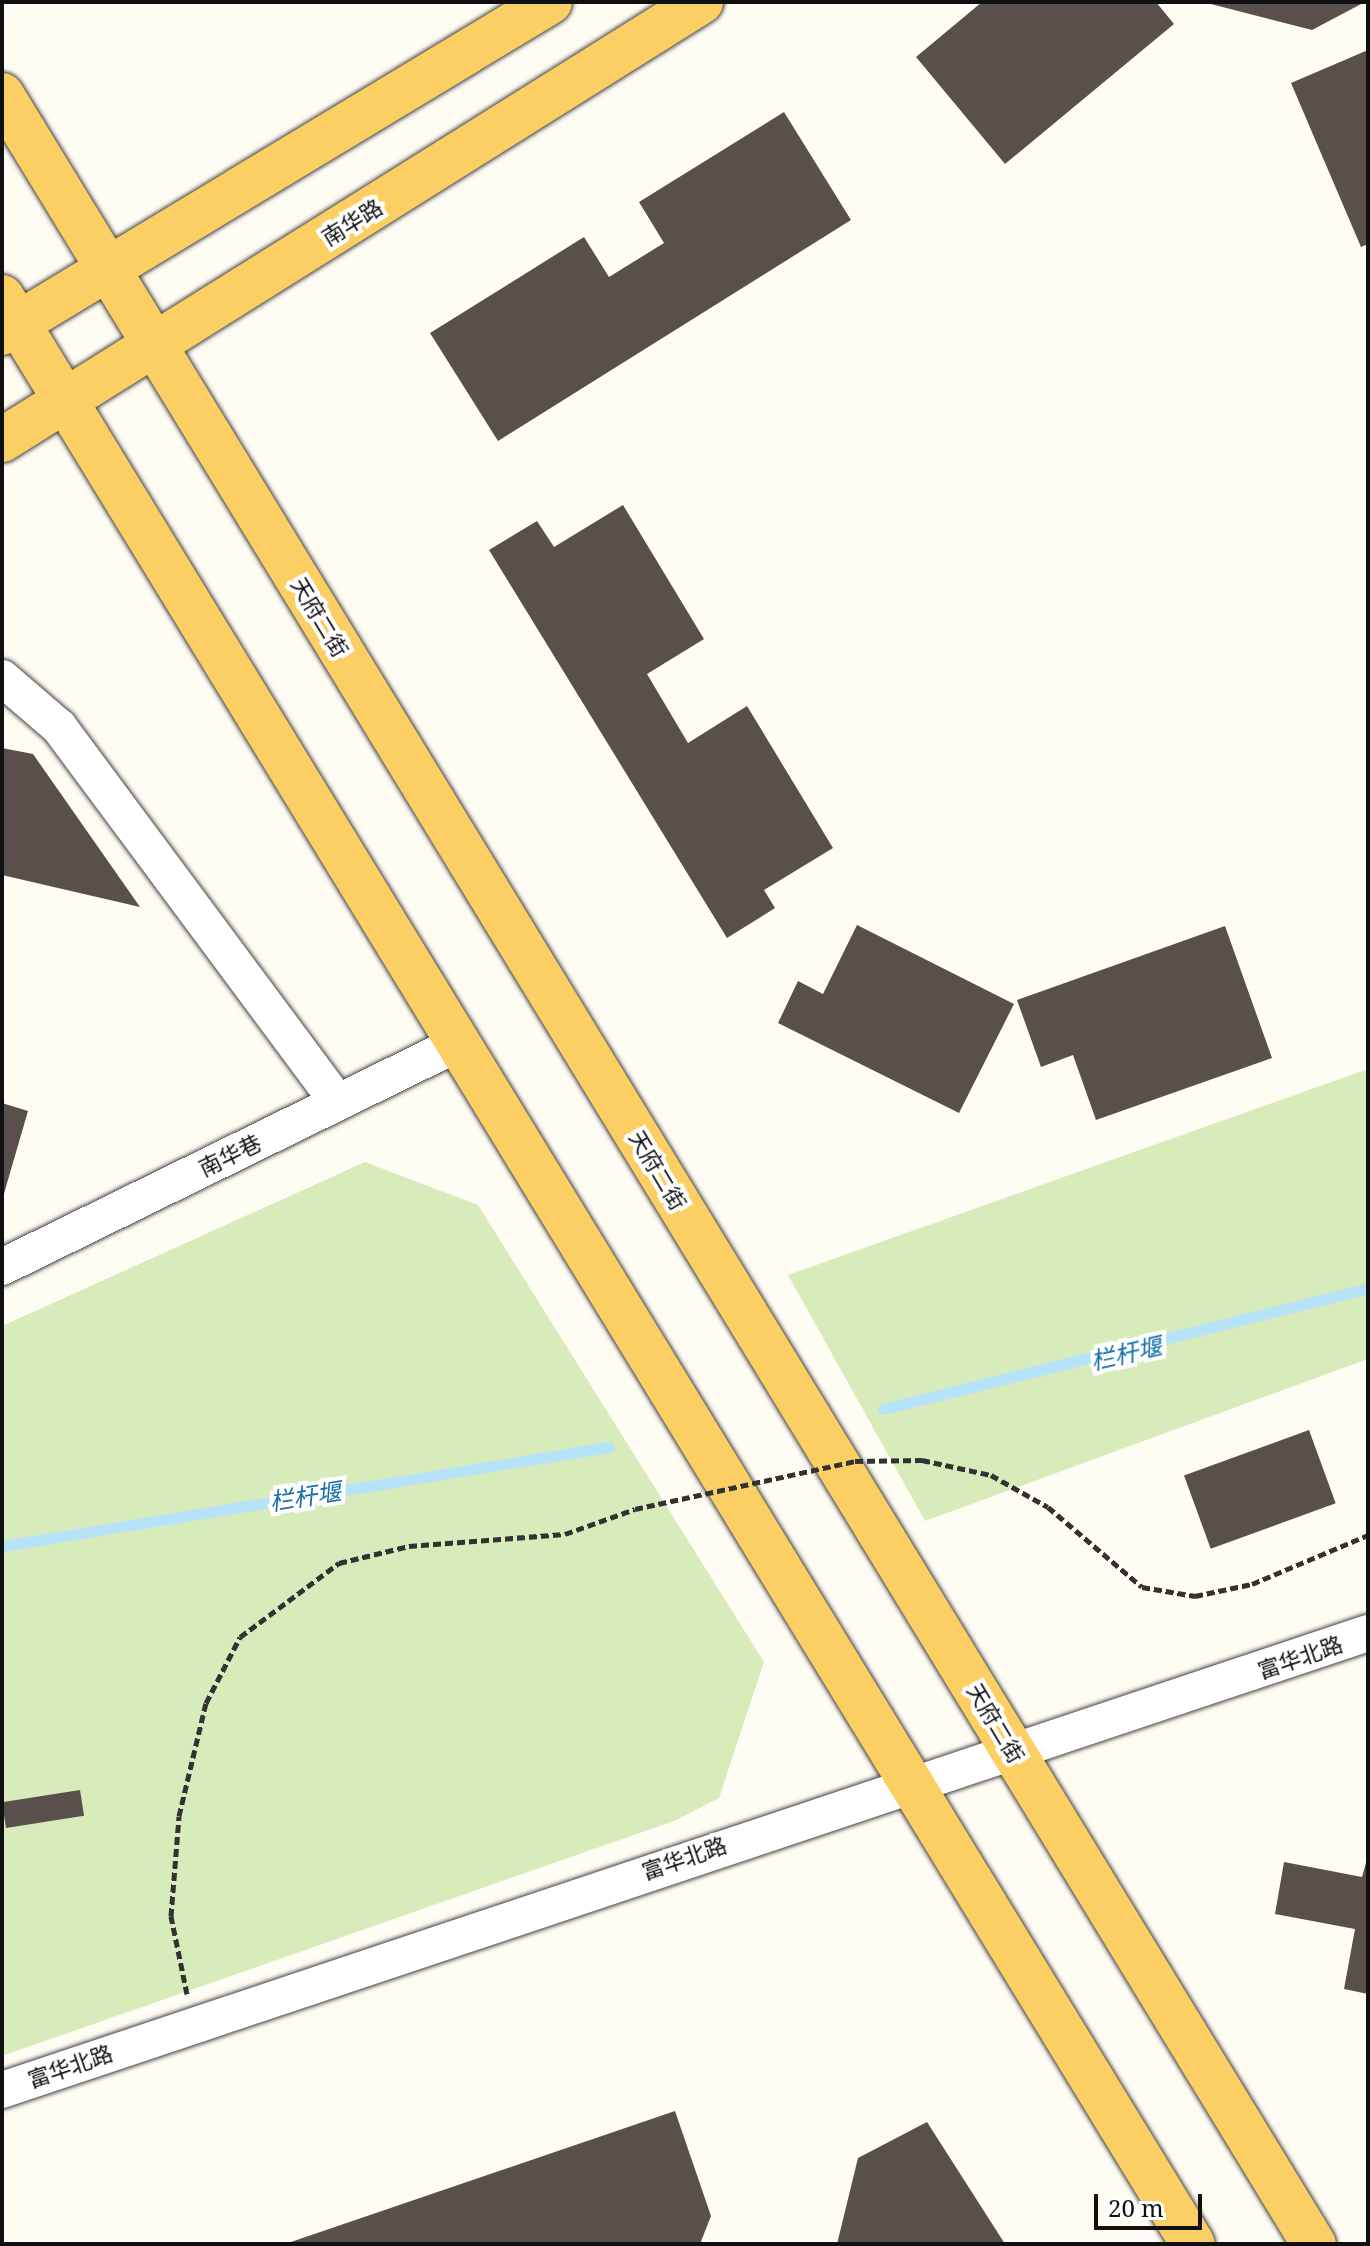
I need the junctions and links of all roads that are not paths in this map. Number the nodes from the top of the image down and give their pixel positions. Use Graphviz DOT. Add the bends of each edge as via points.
graph roads {
  1 [pos="550,2"];
  2 [pos="701,2"];
  3 [pos="2,95"];
  4 [pos="107,268"];
  5 [pos="7,318"];
  6 [pos="155,346"];
  7 [pos="66,402"];
  8 [pos="2,440"];
  9 [pos="2,678"];
  10 [pos="459,1043"];
  11 [pos="338,1102"];
  12 [pos="2,1267"];
  13 [pos="1368,1633"];
  14 [pos="1012,1749"];
  15 [pos="910,1782"];
  16 [pos="2,2090"];
  17 [pos="1193,2244"];
  18 [pos="1314,2244"];
  1 -- 4 [label="main road"];
  2 -- 6 [label="main road, 南华路"];
  3 -- 4 [label="main road, 天府二街"];
  4 -- 5 [label="main road"];
  4 -- 6 [label="main road, 天府二街"];
  5 -- 7 [label="main road"];
  6 -- 7 [label="main road, 南华路"];
  6 -- 14 [label="main road, 天府二街"];
  7 -- 8 [label="main road, 南华路"];
  7 -- 10 [label="main road"];
  9 -- 11 [label="street" via="59,727"];
  10 -- 11 [label="street, 南华巷"];
  10 -- 15 [label="main road"];
  11 -- 12 [label="street, 南华巷"];
  13 -- 14 [label="street, 富华北路"];
  14 -- 15 [label="street, 富华北路"];
  14 -- 18 [label="main road, 天府二街"];
  15 -- 16 [label="street, 富华北路"];
  15 -- 17 [label="main road"];
}
